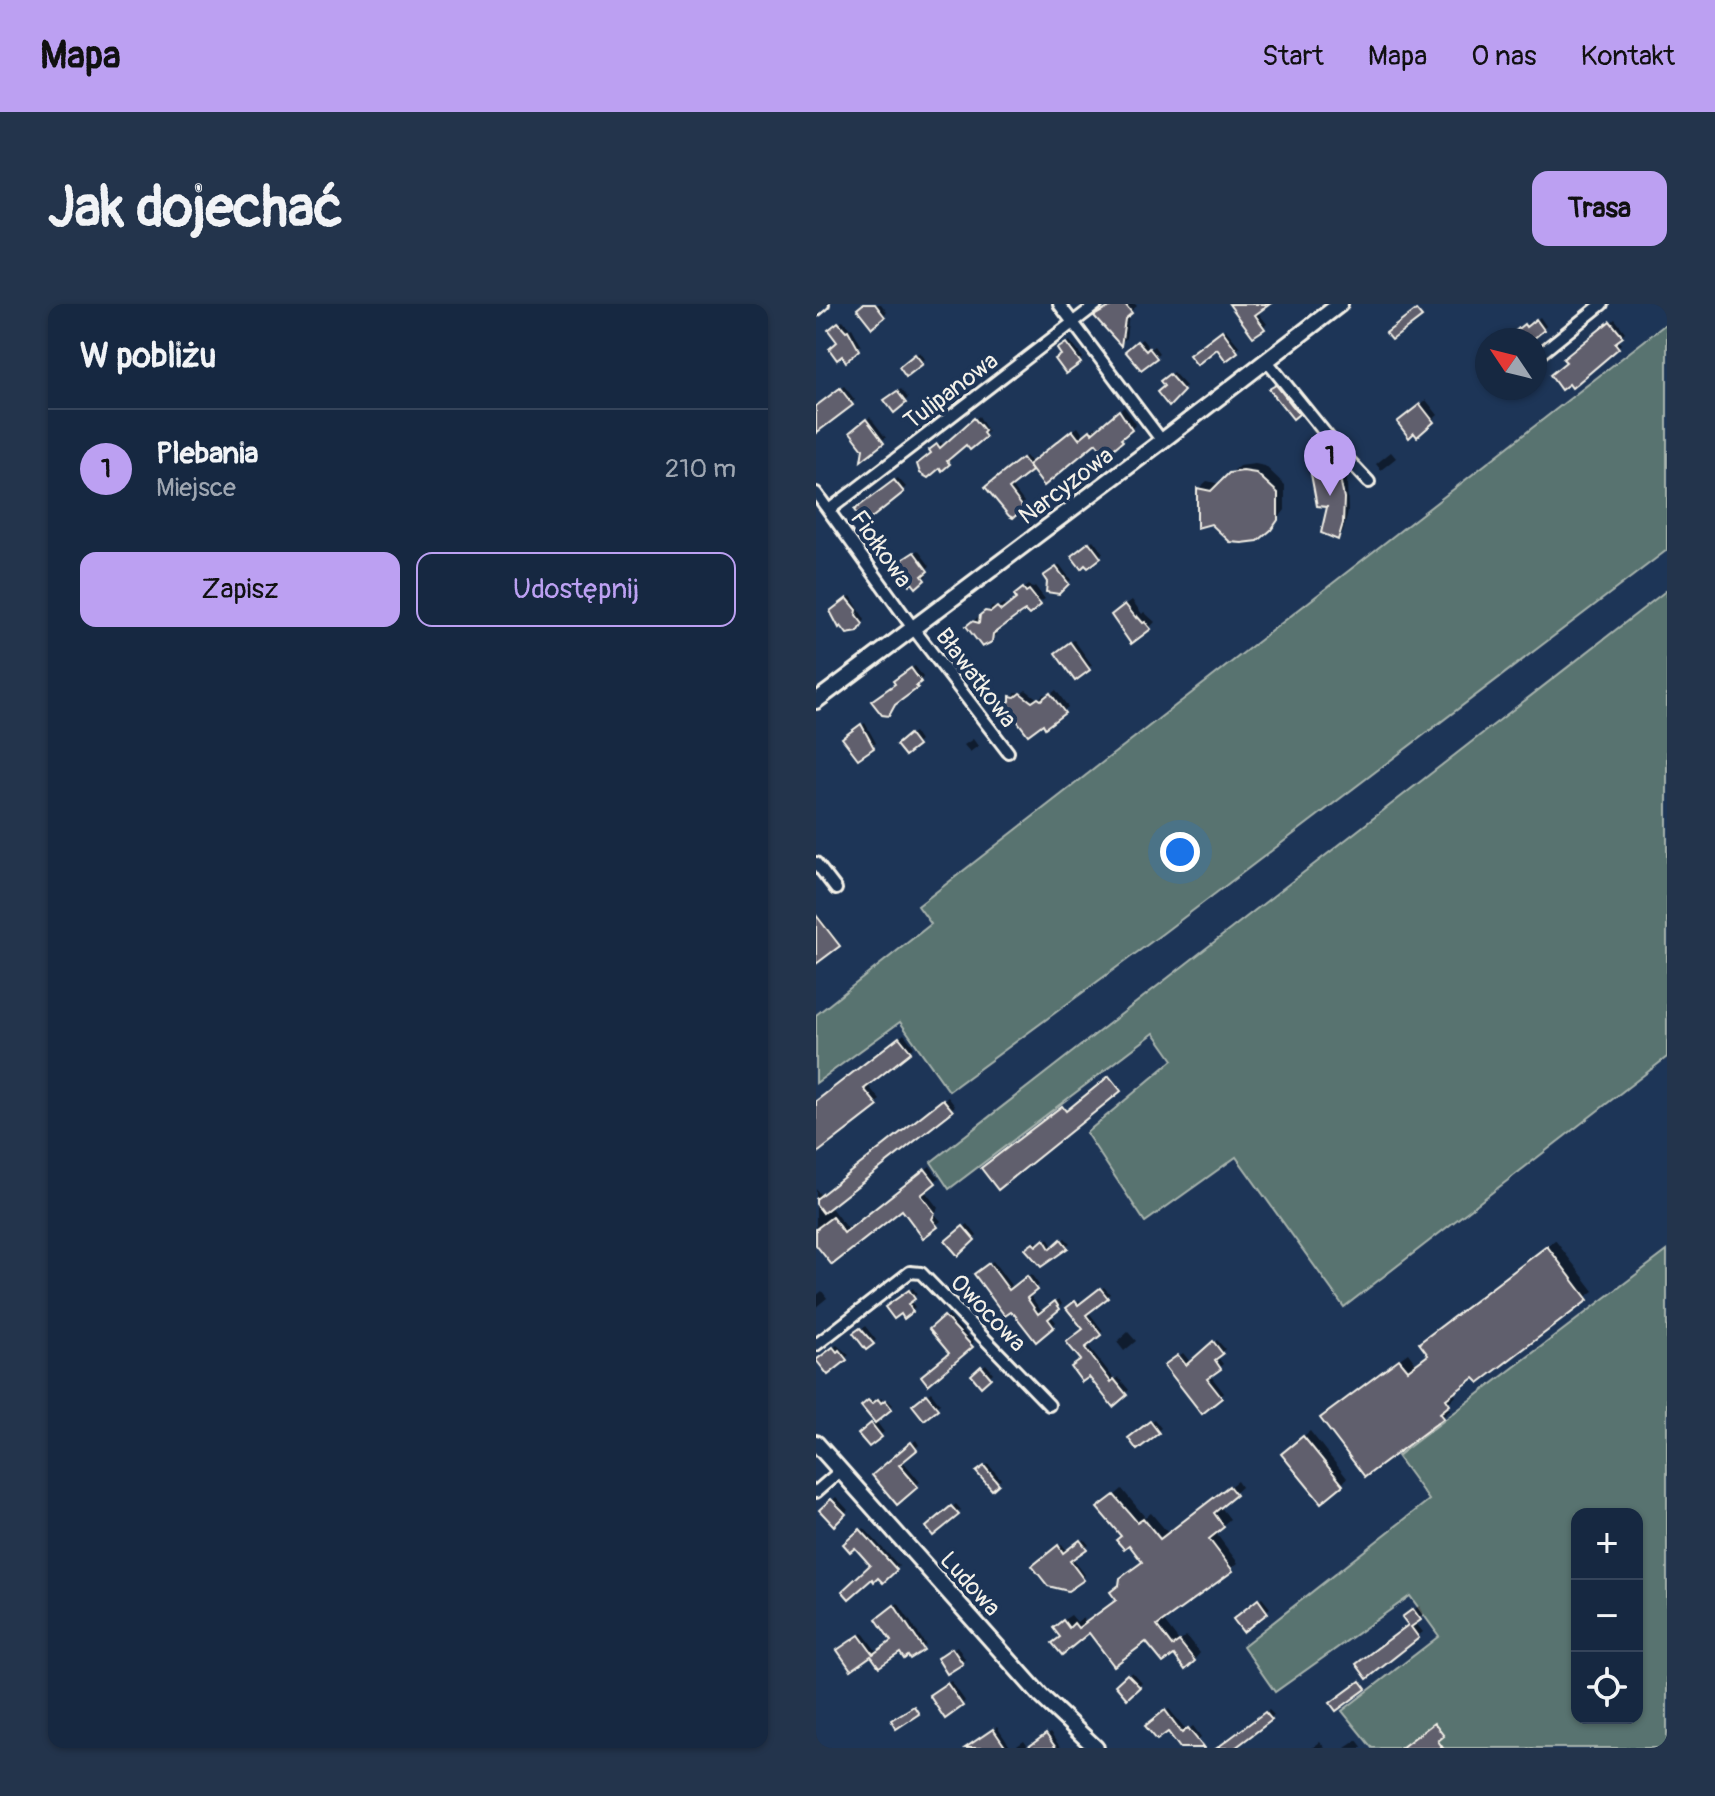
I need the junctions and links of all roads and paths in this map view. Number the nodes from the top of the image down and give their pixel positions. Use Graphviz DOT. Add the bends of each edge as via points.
graph roads {
  1 [pos="823,304"];
  2 [pos="1059,304"];
  3 [pos="1097,304"];
  4 [pos="1340,304"];
  5 [pos="1602,304"];
  6 [pos="816,310"];
  7 [pos="1074,322"];
  8 [pos="1547,348"];
  9 [pos="1266,360"];
  10 [pos="1162,441"];
  11 [pos="1369,482"];
  12 [pos="816,493"];
  13 [pos="829,510"];
  14 [pos="913,628"];
  15 [pos="816,701"];
  16 [pos="1008,752"];
  17 [pos="816,863"];
  18 [pos="836,889"];
  19 [pos="816,1345"];
  20 [pos="1049,1405"];
  21 [pos="816,1443"];
  22 [pos="840,1471"];
  23 [pos="816,1492"];
  24 [pos="1096,1748"];
  1 -- 6 [label="street"];
  2 -- 7 [label="street"];
  3 -- 7 [label="street, Tulipanowa"];
  4 -- 9 [label="street, Narcyzowa"];
  5 -- 8 [label="street"];
  7 -- 10 [label="street"];
  7 -- 13 [label="street, Tulipanowa"];
  9 -- 10 [label="street, Narcyzowa"];
  9 -- 11 [label="street"];
  10 -- 14 [label="street, Narcyzowa"];
  12 -- 13 [label="street, Fiołkowa"];
  13 -- 14 [label="street, Fiołkowa"];
  14 -- 15 [label="street, Narcyzowa"];
  14 -- 16 [label="street, Bławatkowa"];
  17 -- 18 [label="street"];
  19 -- 20 [label="street, Owocowa" via="910,1272 921,1273"];
  21 -- 22 [label="street, Ludowa"];
  22 -- 23 [label="street"];
  22 -- 24 [label="street, Ludowa" via="1040,1695"];
}
